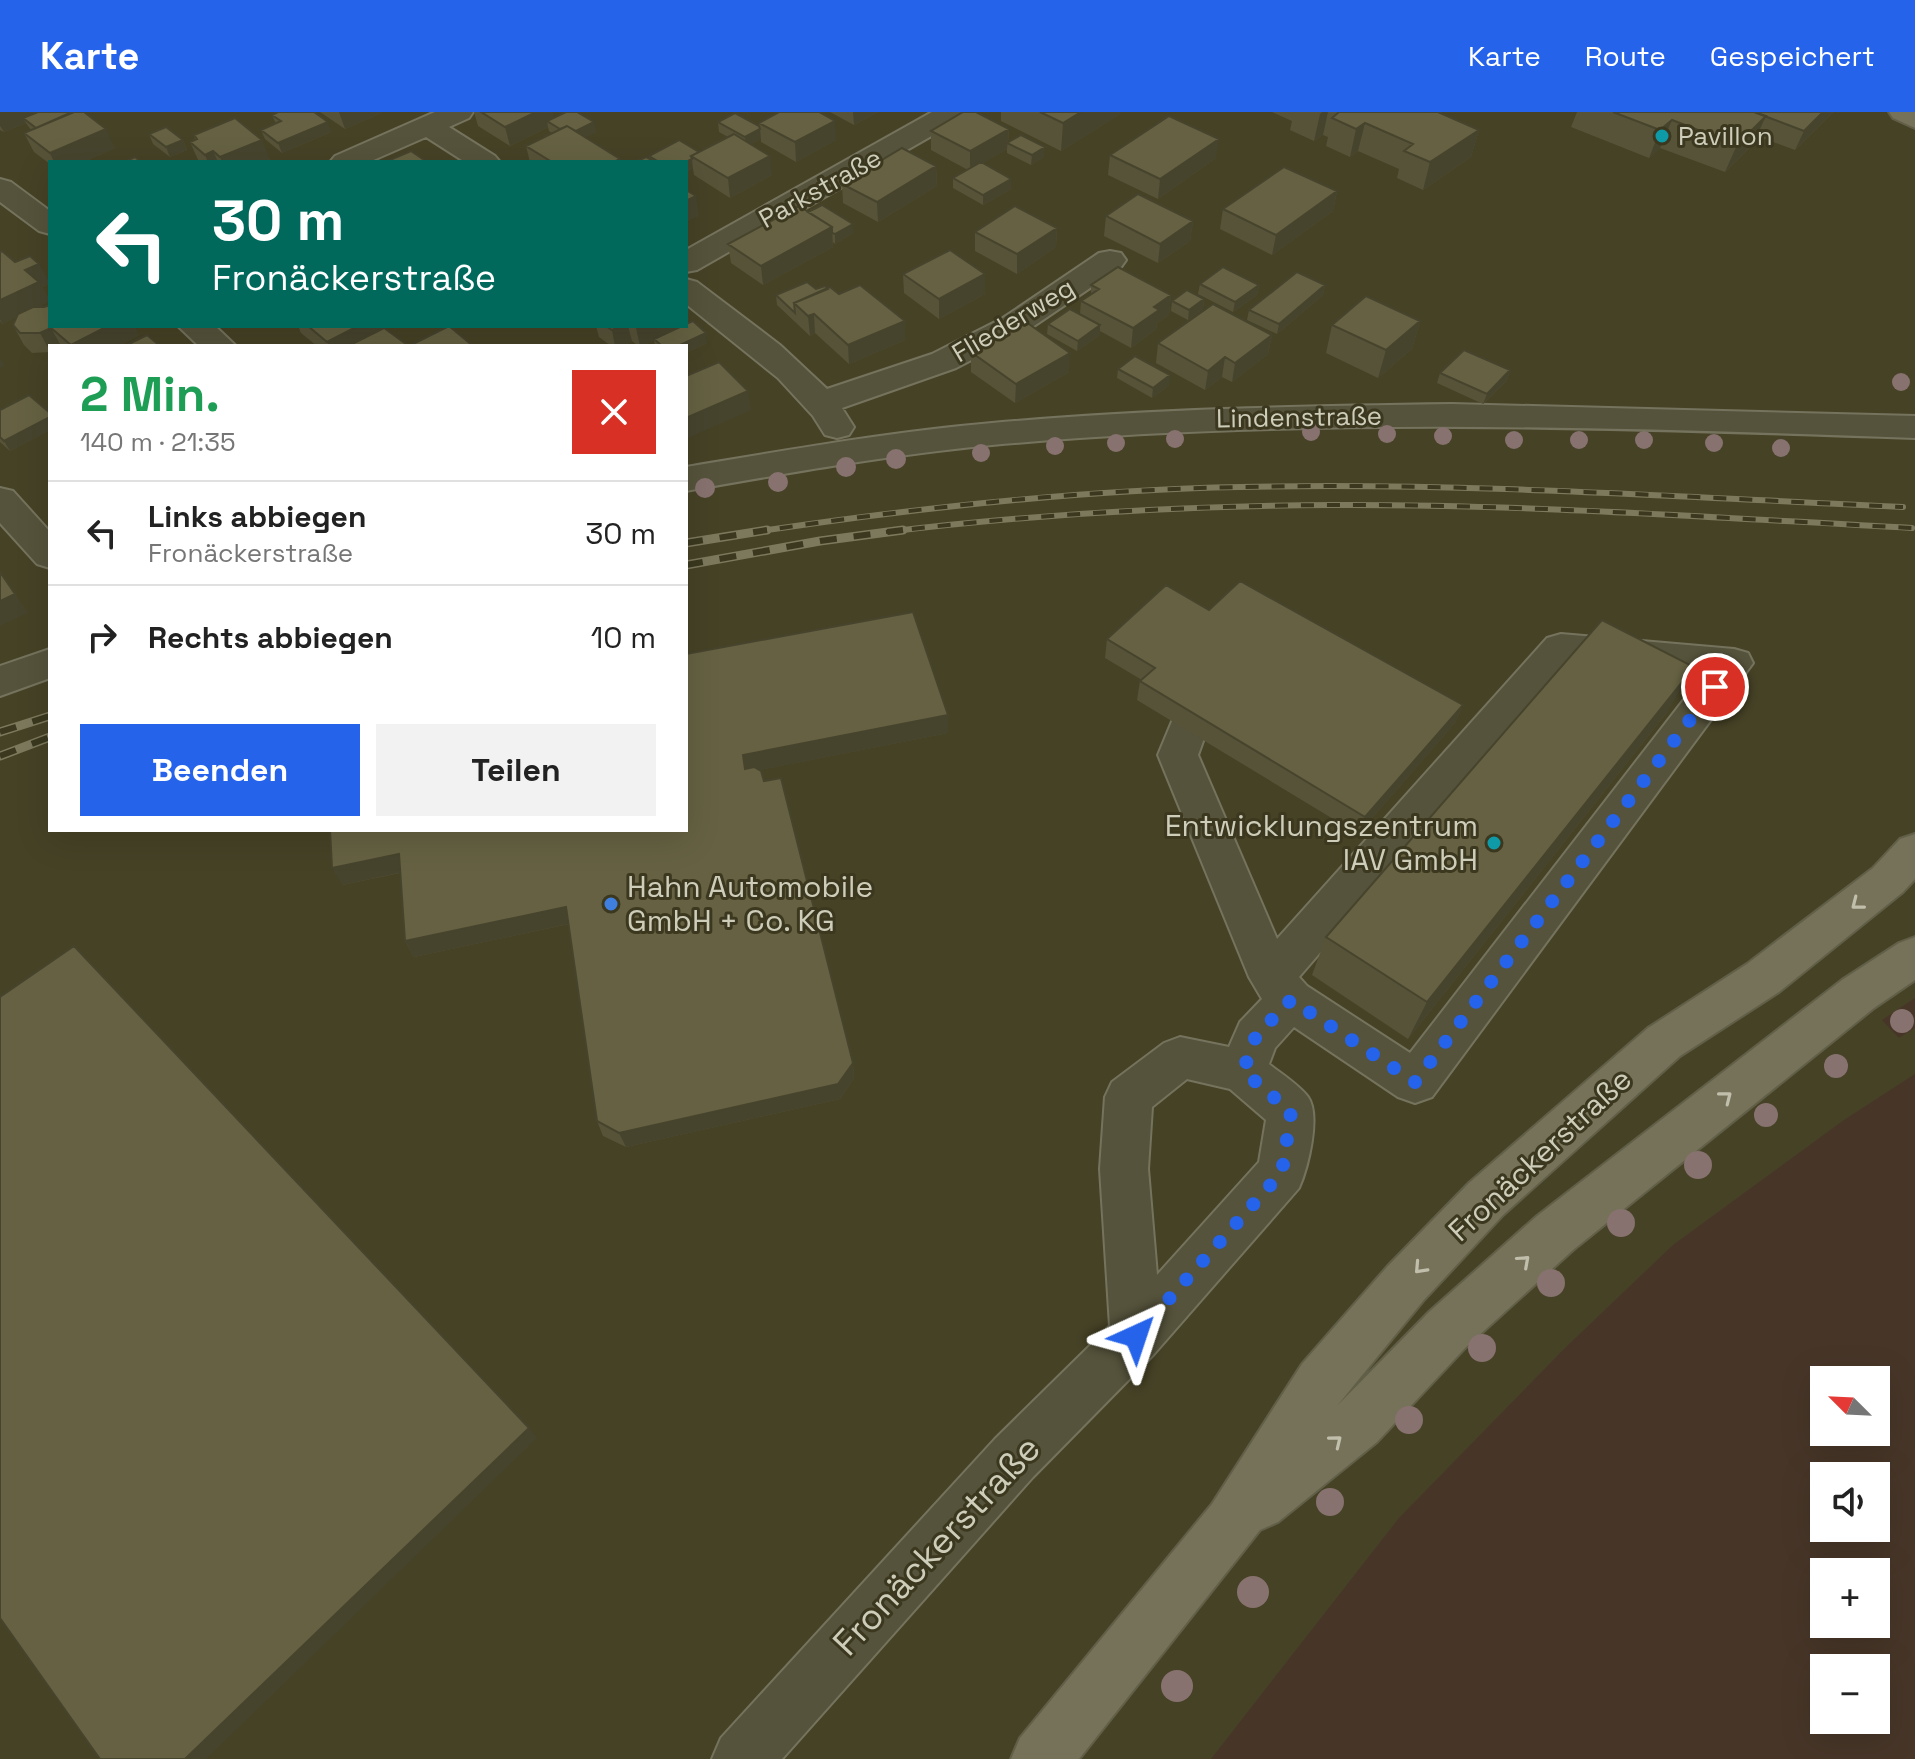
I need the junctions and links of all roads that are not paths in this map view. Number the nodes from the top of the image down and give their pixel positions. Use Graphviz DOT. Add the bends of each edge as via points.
graph roads {
  1 [pos="953,112"];
  2 [pos="1903,112"];
  3 [pos="438,118"];
  4 [pos="1915,119"];
  5 [pos="349,160"];
  6 [pos="483,160"];
  7 [pos="1,191"];
  8 [pos="48,224"];
  9 [pos="1110,260"];
  10 [pos="688,262"];
  11 [pos="688,290"];
  12 [pos="197,328"];
  13 [pos="217,344"];
  14 [pos="821,403"];
  15 [pos="1915,427"];
  16 [pos="845,450"];
  17 [pos="688,479"];
  18 [pos="0,500"];
  19 [pos="48,553"];
  20 [pos="48,664"];
  21 [pos="0,681"];
  22 [pos="1187,730"];
  23 [pos="1915,851"];
  24 [pos="1915,956"];
  25 [pos="1281,988"];
  26 [pos="1243,1071"];
  27 [pos="1136,1336"];
  28 [pos="1232,1524"];
  29 [pos="742,1759"];
  30 [pos="1041,1759"];
  1 -- 10 [label="street, Parkstraße"];
  2 -- 4 [label="main road"];
  3 -- 5 [label="street"];
  3 -- 6 [label="street"];
  7 -- 8 [label="street"];
  9 -- 14 [label="street, Fliederweg" via="1014,325 944,361"];
  11 -- 14 [label="street" via="755,339"];
  12 -- 13 [label="street"];
  14 -- 16 [label="street"];
  15 -- 16 [label="street, Lindenstraße" via="1323,416 1101,424"];
  16 -- 17 [label="street, Lindenstraße"];
  18 -- 19 [label="street"];
  20 -- 21 [label="street"];
  22 -- 25 [label="street" via="1178,755"];
  23 -- 28 [label="main road, Fronäckerstraße, one-way" via="1888,880 1763,978 1664,1042 1486,1199 1321,1383"];
  28 -- 24 [label="main road, Fronäckerstraße, one-way" via="1358,1423 1447,1330 1555,1233 1858,994"];
  25 -- 25 [label="street" via="1415,1082 1734,663 1561,648"];
  25 -- 26 [label="street"];
  26 -- 27 [label="street, Fronäckerstraße" via="1291,1112 1282,1172"];
  26 -- 27 [label="street, Fronäckerstraße" via="1180,1057 1129,1097 1124,1169"];
  27 -- 29 [label="street, Fronäckerstraße" via="1014,1458"];
  28 -- 30 [label="main road, Fronäckerstraße"];
}
